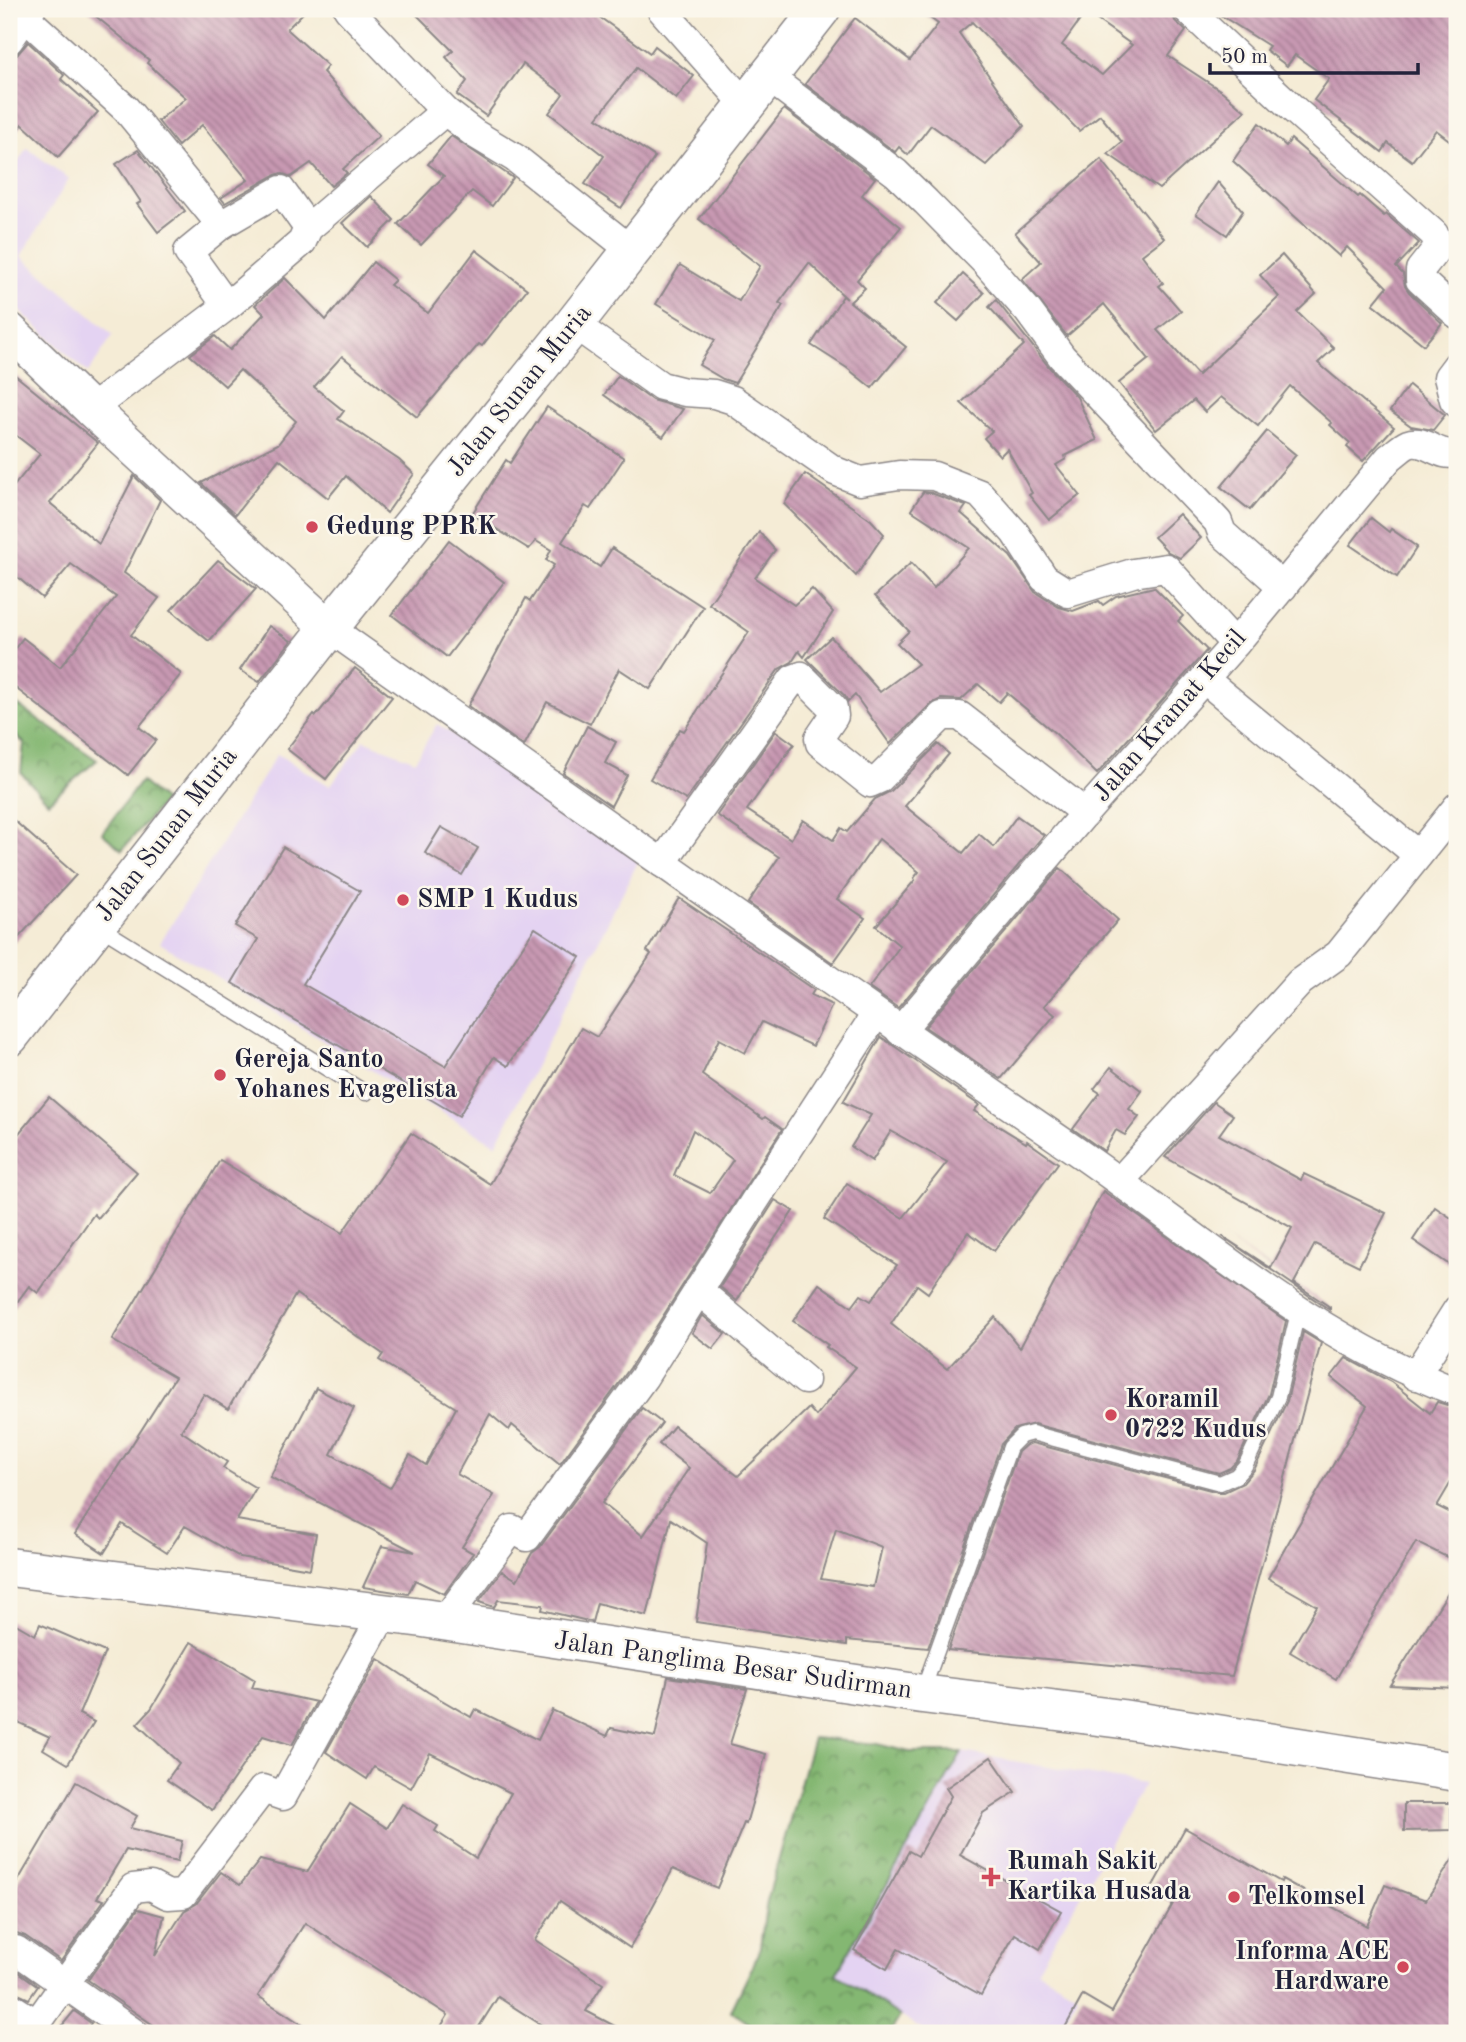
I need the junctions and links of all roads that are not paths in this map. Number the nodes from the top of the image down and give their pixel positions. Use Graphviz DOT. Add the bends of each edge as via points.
graph roads {
  1 [pos="348,9"];
  2 [pos="661,9"];
  3 [pos="821,9"];
  4 [pos="1188,9"];
  5 [pos="22,22"];
  6 [pos="756,90"];
  7 [pos="445,111"];
  8 [pos="221,225"];
  9 [pos="308,228"];
  10 [pos="631,250"];
  11 [pos="227,306"];
  12 [pos="1457,314"];
  13 [pos="574,324"];
  14 [pos="9,330"];
  15 [pos="1457,365"];
  16 [pos="1457,402"];
  17 [pos="91,409"];
  18 [pos="1457,452"];
  19 [pos="1283,587"];
  20 [pos="329,628"];
  21 [pos="1235,644"];
  22 [pos="1204,679"];
  23 [pos="1457,807"];
  24 [pos="1085,813"];
  25 [pos="1418,855"];
  26 [pos="662,863"];
  27 [pos="97,925"];
  28 [pos="876,1014"];
  29 [pos="900,1031"];
  30 [pos="9,1037"];
  31 [pos="366,1093"];
  32 [pos="1120,1181"];
  33 [pos="698,1290"];
  34 [pos="1457,1310"];
  35 [pos="1298,1312"];
  36 [pos="1415,1376"];
  37 [pos="805,1380"];
  38 [pos="1457,1392"];
  39 [pos="9,1567"];
  40 [pos="384,1614"];
  41 [pos="443,1623"];
  42 [pos="922,1694"];
  43 [pos="1457,1772"];
  44 [pos="16,1950"];
  45 [pos="65,1984"];
  46 [pos="9,2006"];
  47 [pos="33,2029"];
  48 [pos="134,2033"];
  1 -- 7 [label="street"];
  2 -- 6 [label="street"];
  3 -- 6 [label="main road, Jalan Sunan Muria"];
  4 -- 12 [label="street" via="1434,234 1439,246 1420,270 1420,280"];
  5 -- 8 [label="street" via="126,108"];
  6 -- 10 [label="main road, Jalan Sunan Muria"];
  6 -- 19 [label="street" via="895,173 926,202 1028,311 1062,357 1218,522 1222,533"];
  7 -- 9 [label="street"];
  7 -- 10 [label="street"];
  8 -- 9 [label="street" via="281,190"];
  8 -- 11 [label="street" via="188,252"];
  9 -- 11 [label="street" via="302,242"];
  10 -- 13 [label="main road, Jalan Sunan Muria"];
  11 -- 17 [label="street"];
  13 -- 20 [label="main road, Jalan Sunan Muria"];
  13 -- 21 [label="street" via="661,386 733,400 835,471 860,481 934,476 980,494 1015,533 1044,578 1068,593 1166,568"];
  14 -- 17 [label="street"];
  15 -- 16 [label="street" via="1448,377"];
  17 -- 20 [label="street"];
  18 -- 19 [label="street, Jalan Kramat Kecil" via="1441,453 1423,443 1409,444 1389,458"];
  19 -- 21 [label="street, Jalan Kramat Kecil"];
  20 -- 26 [label="street"];
  20 -- 27 [label="main road, Jalan Sunan Muria"];
  21 -- 22 [label="street, Jalan Kramat Kecil"];
  22 -- 24 [label="street, Jalan Kramat Kecil"];
  22 -- 25 [label="street"];
  23 -- 25 [label="street"];
  24 -- 26 [label="street" via="960,716 942,716 870,783 820,743 819,737 834,716 833,708 801,676 793,679"];
  24 -- 29 [label="street, Jalan Kramat Kecil"];
  25 -- 32 [label="street" via="1339,954 1300,982"];
  26 -- 28 [label="street"];
  27 -- 30 [label="main road, Jalan Sunan Muria"];
  27 -- 31 [label="lane"];
  28 -- 29 [label="street"];
  28 -- 33 [label="street"];
  29 -- 32 [label="street"];
  32 -- 35 [label="street"];
  33 -- 37 [label="street"];
  33 -- 41 [label="street" via="644,1377 527,1537 512,1530"];
  34 -- 36 [label="street"];
  35 -- 36 [label="street"];
  35 -- 42 [label="lane" via="1278,1397 1236,1476 1220,1483 1032,1433 1015,1441"];
  36 -- 38 [label="street"];
  39 -- 40 [label="main road, Jalan Panglima Besar Sudirman"];
  40 -- 41 [label="main road, Jalan Panglima Besar Sudirman"];
  40 -- 45 [label="street" via="283,1796 263,1789 183,1894 168,1895 150,1886 133,1888"];
  41 -- 42 [label="main road, Jalan Panglima Besar Sudirman"];
  42 -- 43 [label="main road, Jalan Panglima Besar Sudirman" via="1122,1719"];
  44 -- 45 [label="street"];
  45 -- 47 [label="street"];
  45 -- 48 [label="street"];
  46 -- 47 [label="street"];
}
